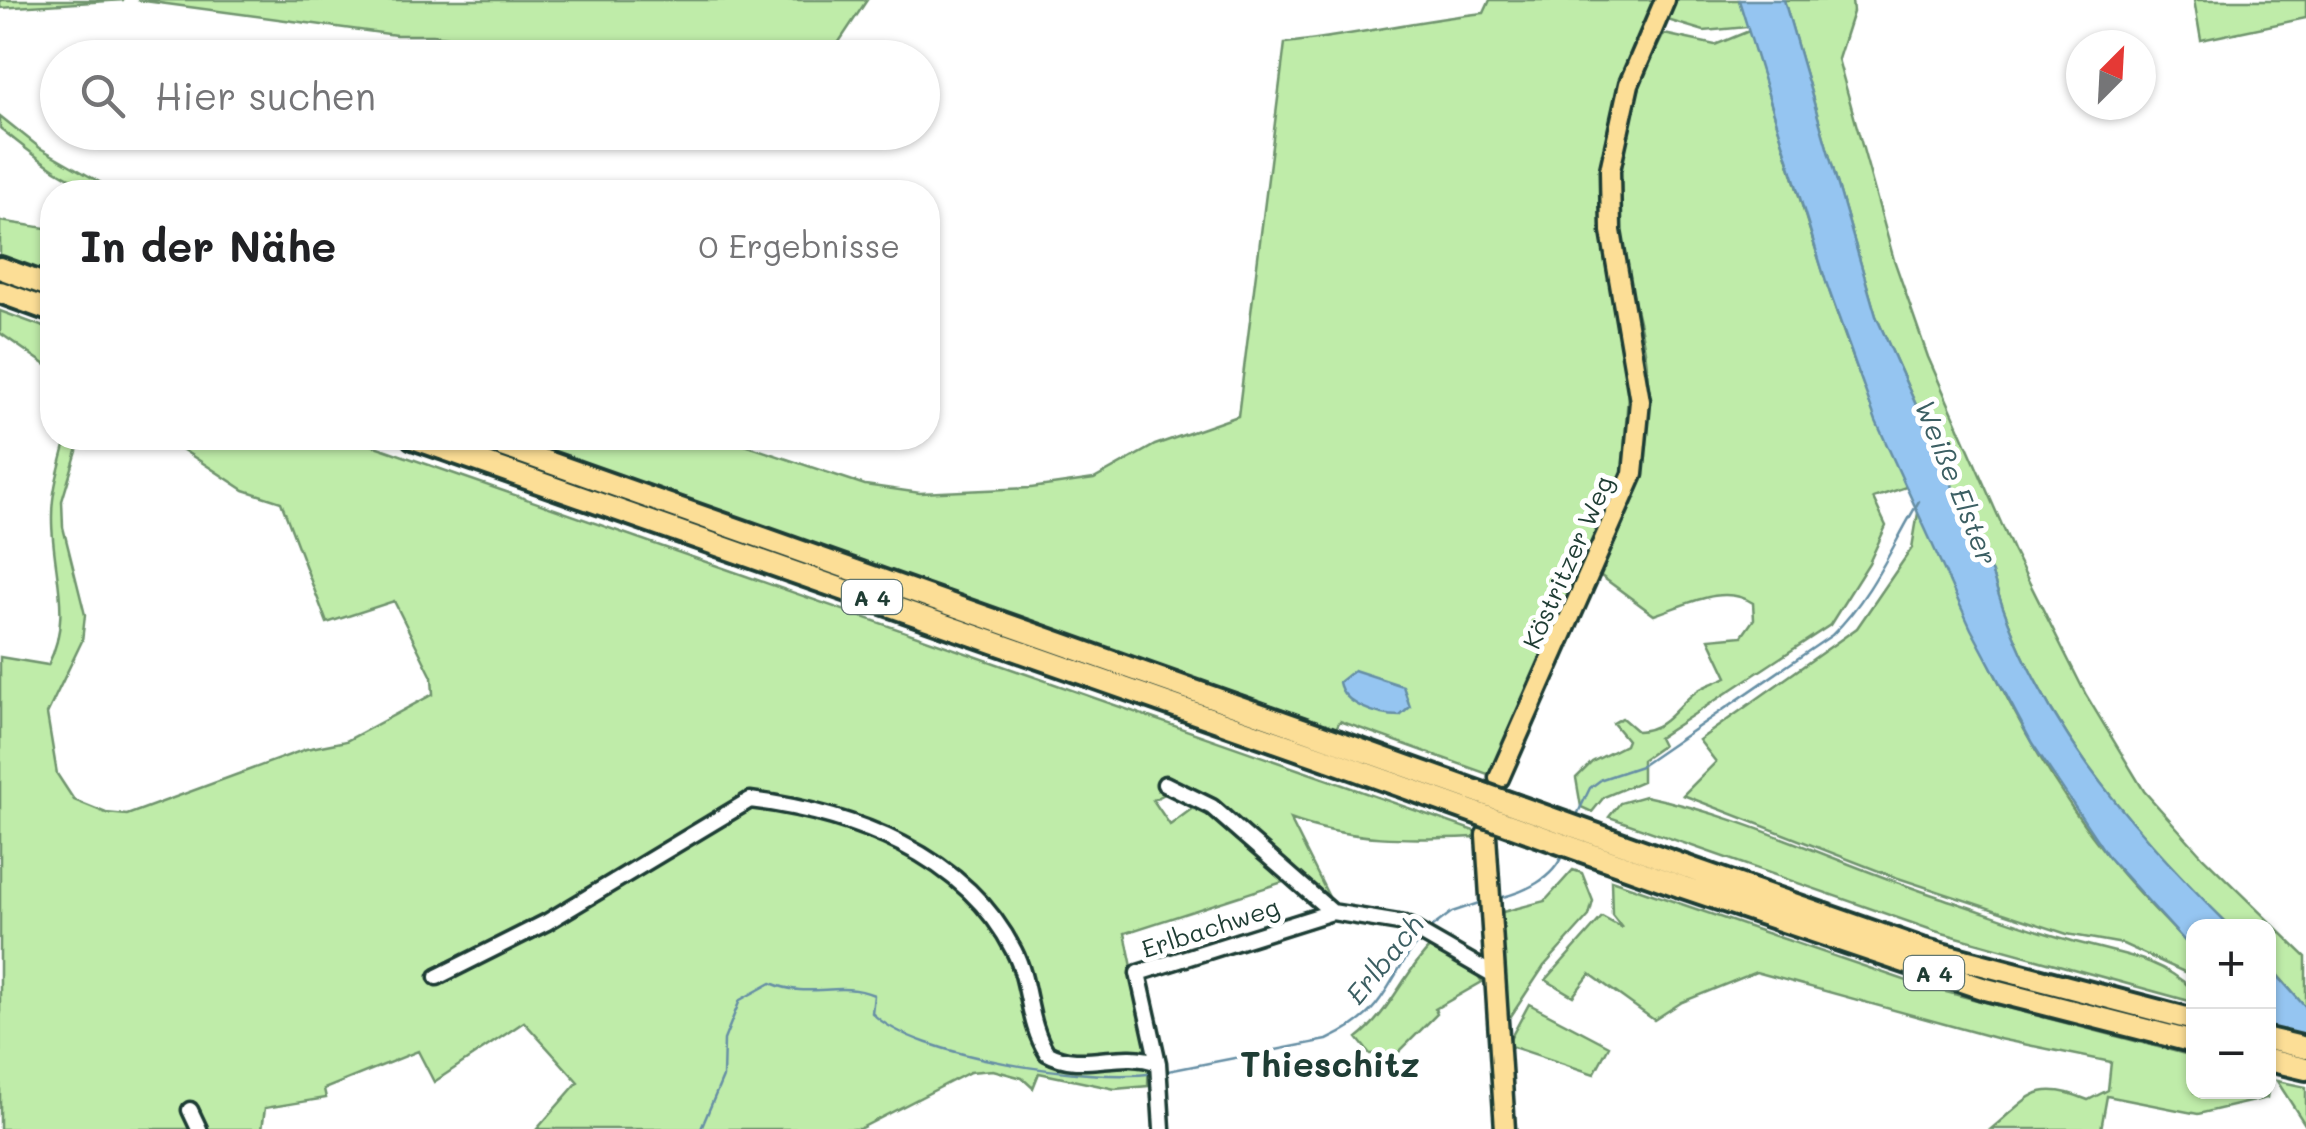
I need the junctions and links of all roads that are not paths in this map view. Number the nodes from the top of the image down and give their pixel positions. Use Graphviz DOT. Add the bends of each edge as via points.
graph roads {
  1 [pos="1665,0"];
  2 [pos="0,268"];
  3 [pos="40,283"];
  4 [pos="0,292"];
  5 [pos="40,306"];
  6 [pos="448,450"];
  7 [pos="513,450"];
  8 [pos="1332,751"];
  9 [pos="1499,778"];
  10 [pos="1165,784"];
  11 [pos="1486,835"];
  12 [pos="1683,877"];
  13 [pos="1332,912"];
  14 [pos="1492,974"];
  15 [pos="437,977"];
  16 [pos="2186,1018"];
  17 [pos="2186,1040"];
  18 [pos="2276,1041"];
  19 [pos="2306,1048"];
  20 [pos="2276,1062"];
  21 [pos="2306,1069"];
  22 [pos="1159,1071"];
  23 [pos="190,1110"];
  24 [pos="199,1129"];
  25 [pos="1162,1129"];
  26 [pos="1506,1129"];
  1 -- 9 [label="main road, Köstritzer Weg" via="1629,84 1610,170 1610,230 1640,401 1634,474"];
  2 -- 3 [label="highway"];
  4 -- 5 [label="highway"];
  6 -- 8 [label="highway, A 4"];
  7 -- 8 [label="highway, A 4"];
  8 -- 12 [label="highway, A 4, bridge"];
  10 -- 13 [label="street" via="1212,807"];
  11 -- 14 [label="main road"];
  12 -- 16 [label="highway, A 4" via="1938,954"];
  12 -- 17 [label="highway, A 4" via="1982,988"];
  13 -- 14 [label="street" via="1405,924"];
  13 -- 22 [label="street, Erlbachweg" via="1138,973"];
  14 -- 26 [label="main road"];
  15 -- 22 [label="street" via="547,922 750,800 869,830 933,860 998,922 1023,970 1034,1030 1047,1052 1076,1062 1136,1055"];
  18 -- 19 [label="highway"];
  20 -- 21 [label="highway"];
  22 -- 25 [label="street, Erlbachweg"];
  23 -- 24 [label="street"];
}
